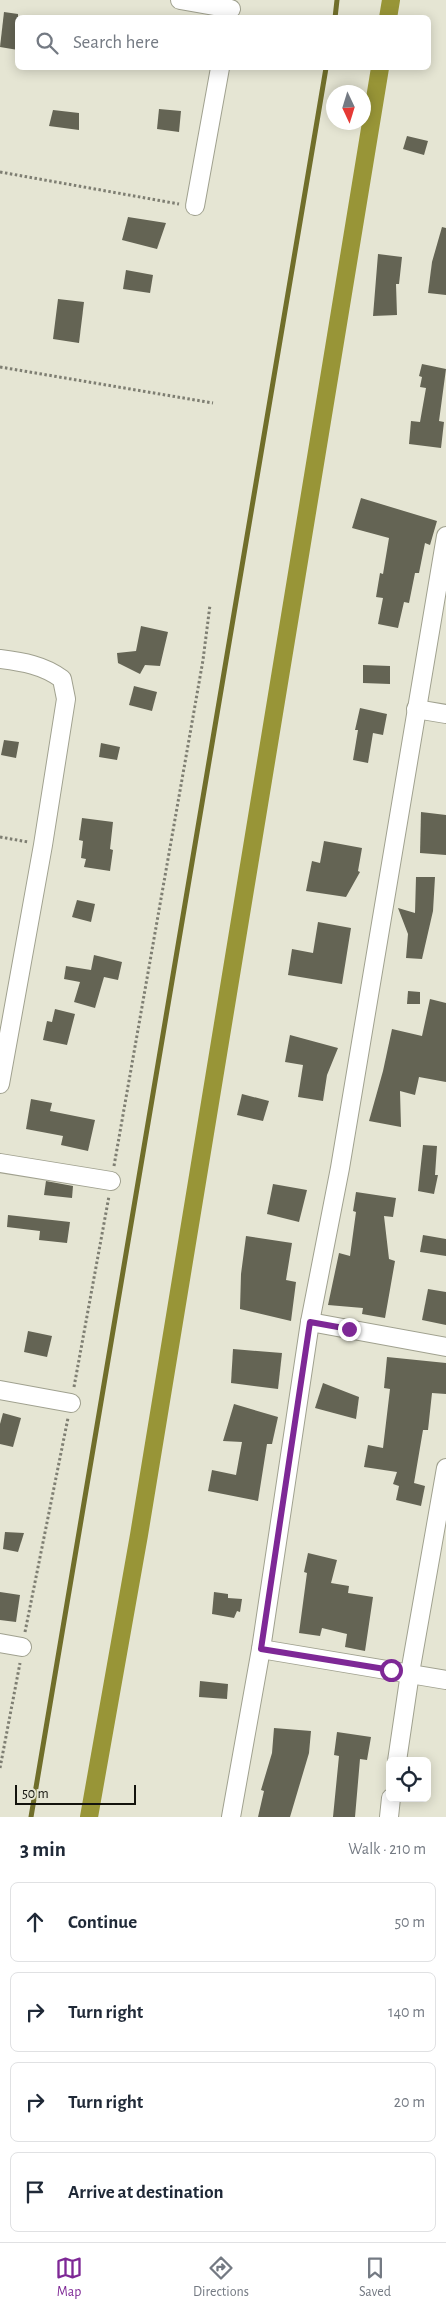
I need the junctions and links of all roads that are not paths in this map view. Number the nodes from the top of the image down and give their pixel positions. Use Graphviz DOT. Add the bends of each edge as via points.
graph roads {
  1 [pos="180,0"];
  2 [pos="231,9"];
  3 [pos="220,70"];
  4 [pos="195,206"];
  5 [pos="446,536"];
  6 [pos="0,659"];
  7 [pos="416,708"];
  8 [pos="446,714"];
  9 [pos="0,1084"];
  10 [pos="0,1163"];
  11 [pos="111,1181"];
  12 [pos="310,1322"];
  13 [pos="446,1348"];
  14 [pos="0,1390"];
  15 [pos="71,1403"];
  16 [pos="446,1468"];
  17 [pos="0,1643"];
  18 [pos="22,1647"];
  19 [pos="261,1649"];
  20 [pos="410,1673"];
  21 [pos="446,1680"];
  22 [pos="398,1757"];
  23 [pos="391,1802"];
  24 [pos="231,1817"];
  25 [pos="389,1817"];
  1 -- 2 [label="street"];
  3 -- 4 [label="street"];
  5 -- 7 [label="street"];
  6 -- 9 [label="street" via="33,664 52,672 62,679 66,699"];
  7 -- 8 [label="street"];
  7 -- 12 [label="street" via="340,1168"];
  10 -- 11 [label="street"];
  12 -- 13 [label="street"];
  12 -- 19 [label="street"];
  14 -- 15 [label="street"];
  16 -- 20 [label="street"];
  17 -- 18 [label="street"];
  19 -- 20 [label="street"];
  19 -- 24 [label="street"];
  20 -- 21 [label="street"];
  20 -- 22 [label="street"];
  23 -- 25 [label="street"];
}
